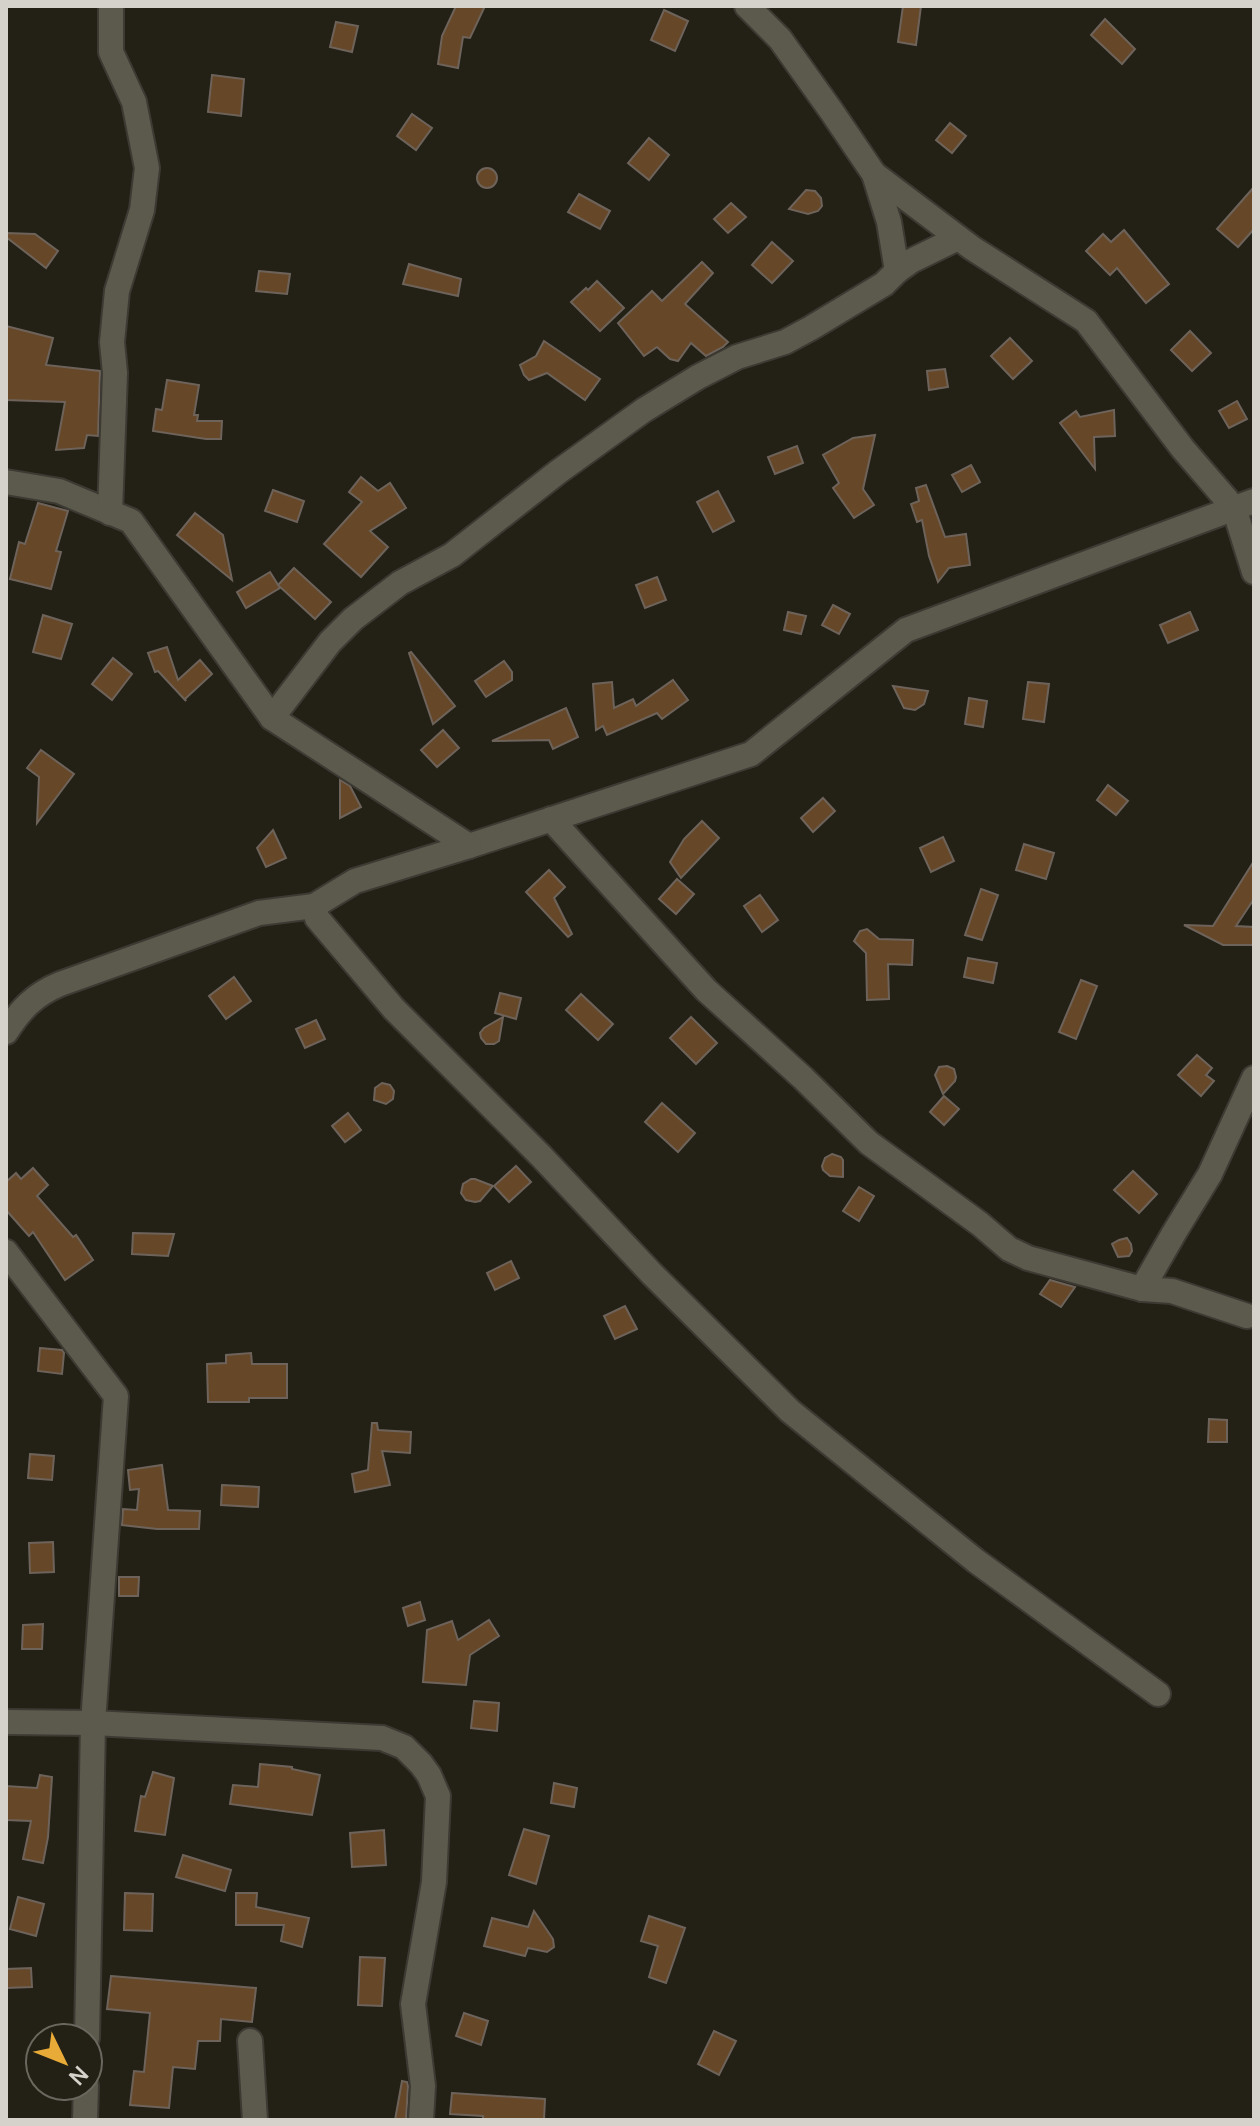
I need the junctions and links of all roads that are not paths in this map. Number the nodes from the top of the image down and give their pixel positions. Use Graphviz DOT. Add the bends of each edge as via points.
graph roads {
  1 [pos="111,6"];
  2 [pos="747,6"];
  3 [pos="874,174"];
  4 [pos="958,238"];
  5 [pos="897,271"];
  6 [pos="6,482"];
  7 [pos="1244,504"];
  8 [pos="110,513"];
  9 [pos="1254,572"];
  10 [pos="272,718"];
  11 [pos="551,819"];
  12 [pos="469,846"];
  13 [pos="314,906"];
  14 [pos="6,1032"];
  15 [pos="1254,1078"];
  16 [pos="6,1252"];
  17 [pos="1142,1289"];
  18 [pos="1247,1316"];
  19 [pos="1158,1694"];
  20 [pos="6,1722"];
  21 [pos="93,1723"];
  22 [pos="87,2022"];
  23 [pos="250,2041"];
  24 [pos="255,2120"];
  25 [pos="421,2120"];
  1 -- 8 [label="street" via="111,52 134,102 147,168 142,210 117,291"];
  2 -- 3 [label="street" via="780,39"];
  3 -- 4 [label="street"];
  3 -- 5 [label="street"];
  4 -- 5 [label="street"];
  4 -- 7 [label="street" via="1086,321 1183,449"];
  5 -- 10 [label="street" via="811,328 737,357 644,410 452,555 400,583 330,642"];
  6 -- 8 [label="street" via="59,491"];
  7 -- 9 [label="street"];
  7 -- 11 [label="street" via="906,630 751,754"];
  8 -- 10 [label="street" via="131,521"];
  10 -- 12 [label="street"];
  11 -- 12 [label="street"];
  11 -- 17 [label="street" via="706,990 869,1143 1009,1249"];
  12 -- 13 [label="street" via="355,881"];
  13 -- 14 [label="street" via="259,913 60,984 28,1003"];
  13 -- 19 [label="street" via="317,918 394,1009 790,1411 976,1561"];
  15 -- 17 [label="street" via="1210,1174"];
  16 -- 21 [label="street" via="116,1396"];
  17 -- 18 [label="street" via="1172,1291"];
  20 -- 21 [label="street"];
  21 -- 22 [label="street"];
  21 -- 25 [label="street" via="382,1738 404,1747 421,1764 438,1796 434,1882 413,2004 423,2086"];
  23 -- 24 [label="street"];
}
